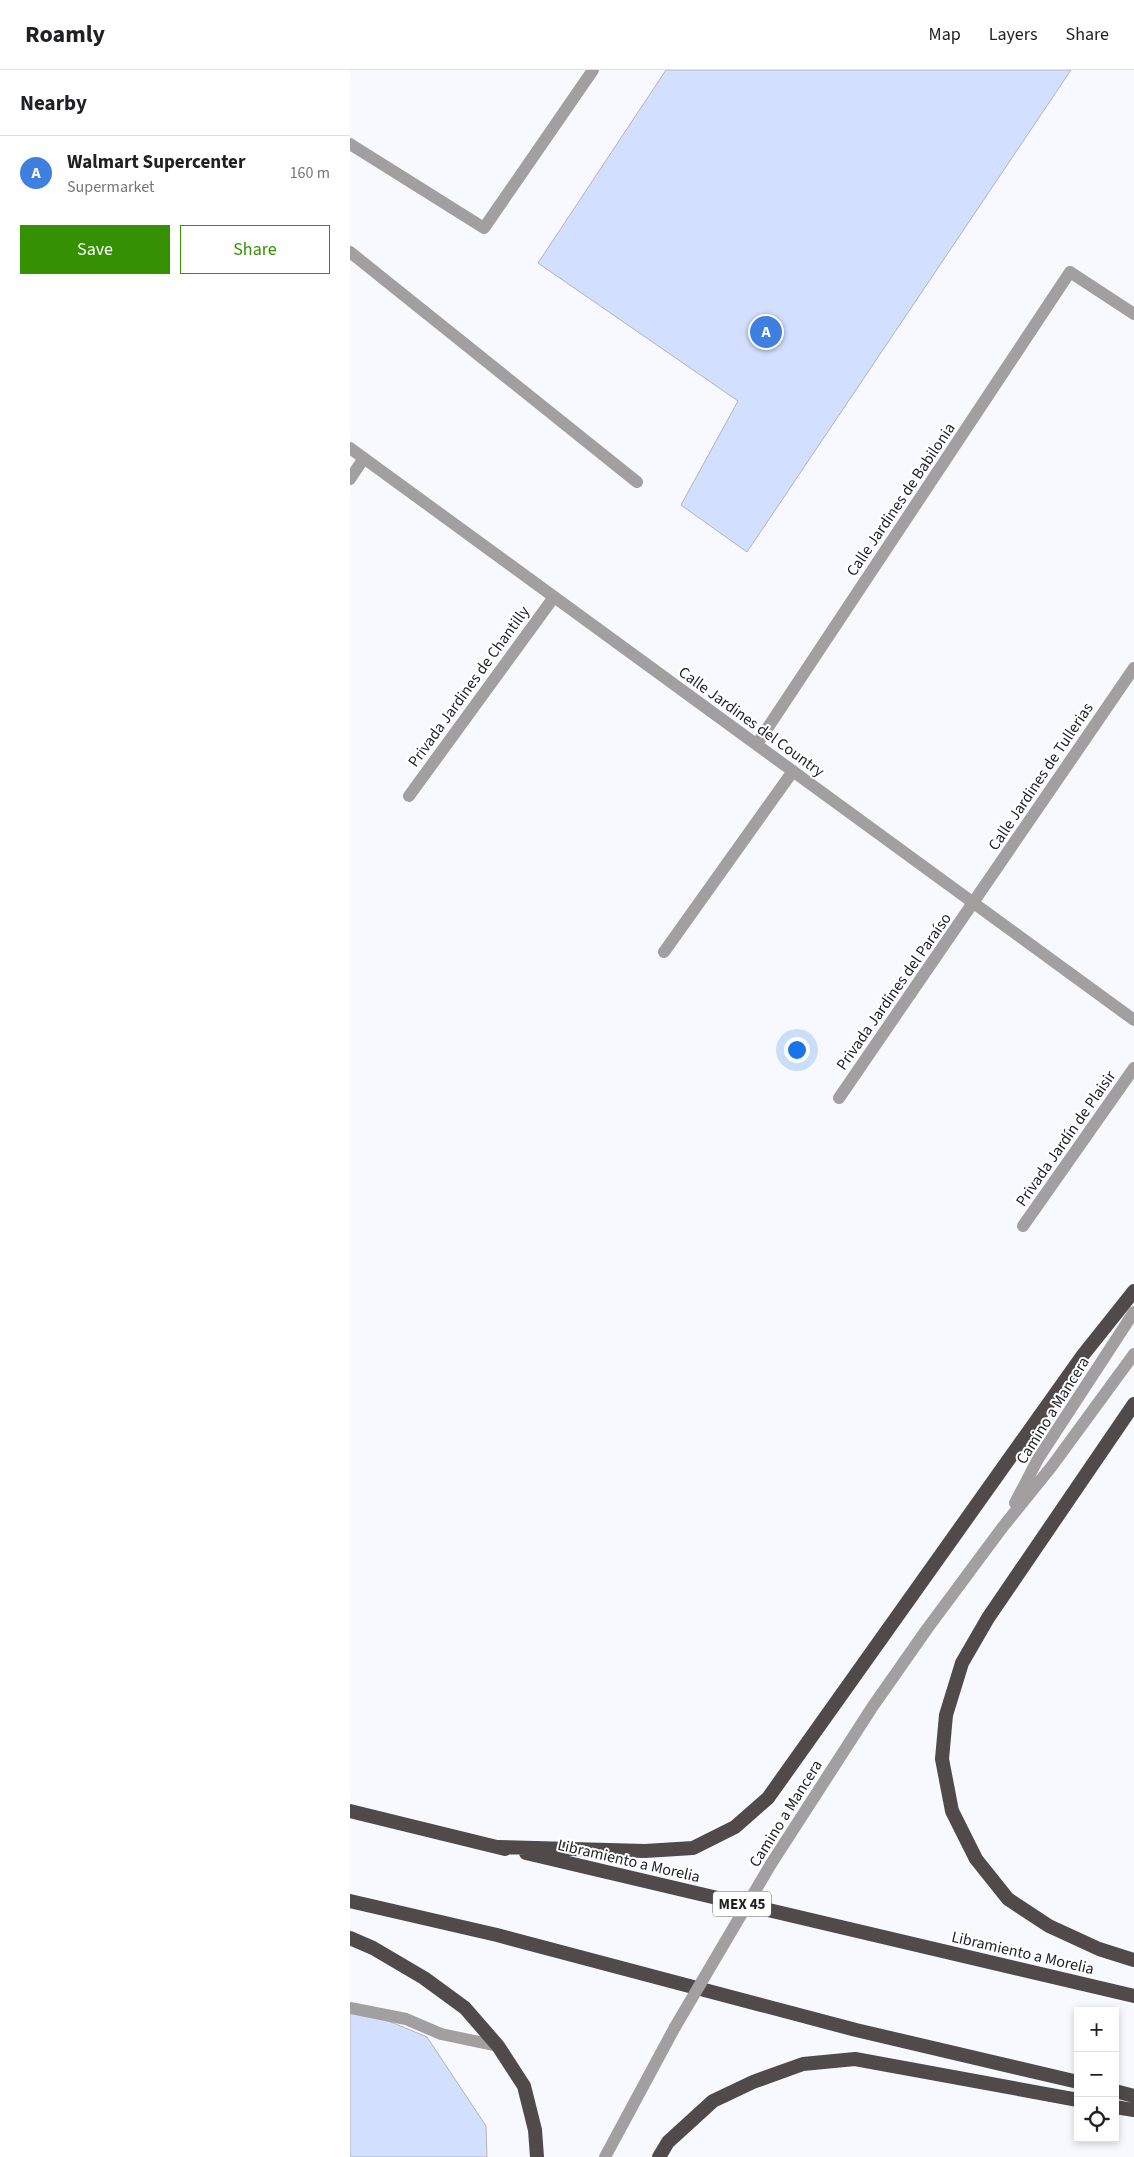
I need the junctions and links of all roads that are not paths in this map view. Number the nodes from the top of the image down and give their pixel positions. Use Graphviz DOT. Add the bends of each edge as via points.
graph roads {
  1 [pos="593,70"];
  2 [pos="350,144"];
  3 [pos="350,252"];
  4 [pos="1134,314"];
  5 [pos="350,448"];
  6 [pos="364,458"];
  7 [pos="350,479"];
  8 [pos="637,482"];
  9 [pos="554,596"];
  10 [pos="1134,668"];
  11 [pos="757,744"];
  12 [pos="793,771"];
  13 [pos="409,796"];
  14 [pos="973,902"];
  15 [pos="664,952"];
  16 [pos="1134,1020"];
  17 [pos="1134,1068"];
  18 [pos="839,1098"];
  19 [pos="1023,1226"];
  20 [pos="1134,1291"];
  21 [pos="1134,1312"];
  22 [pos="1134,1354"];
  23 [pos="1134,1404"];
  24 [pos="1002,1528"];
  25 [pos="350,1807"];
  26 [pos="350,1812"];
  27 [pos="375,1818"];
  28 [pos="498,1847"];
  29 [pos="350,1901"];
  30 [pos="350,1938"];
  31 [pos="1134,1960"];
  32 [pos="1134,1996"];
  33 [pos="350,2008"];
  34 [pos="498,2046"];
  35 [pos="1074,2081"];
  36 [pos="1119,2092"];
  37 [pos="1134,2096"];
  38 [pos="1074,2099"];
  39 [pos="1119,2108"];
  40 [pos="1134,2110"];
  41 [pos="537,2157"];
  42 [pos="605,2157"];
  43 [pos="659,2157"];
  1 -- 2 [label="street" via="484,228"];
  3 -- 8 [label="street"];
  4 -- 11 [label="street, Calle Jardines de Babilonia" via="1070,272"];
  5 -- 6 [label="street, Calle Jardines del Country"];
  6 -- 7 [label="street"];
  6 -- 9 [label="street, Calle Jardines del Country"];
  9 -- 11 [label="street, Calle Jardines del Country"];
  9 -- 13 [label="street, Privada Jardines de Chantilly"];
  10 -- 14 [label="street, Calle Jardines de Tullerias"];
  11 -- 12 [label="street, Calle Jardines del Country"];
  12 -- 14 [label="street, Calle Jardines del Country"];
  12 -- 15 [label="street"];
  14 -- 16 [label="street, Calle Jardines del Country"];
  14 -- 18 [label="street, Privada Jardines del Paraíso"];
  17 -- 19 [label="street, Privada Jardín de Plaisir"];
  20 -- 28 [label="highway" via="1083,1355 768,1798 735,1827 693,1848 645,1851"];
  21 -- 24 [label="street, Camino a Mancera" via="1038,1459"];
  22 -- 24 [label="street, Camino a Mancera"];
  23 -- 31 [label="highway" via="988,1618 962,1663 946,1715 942,1758 952,1811 976,1859 1008,1899 1049,1926 1099,1949"];
  24 -- 42 [label="street, Camino a Mancera, bridge" via="873,1706 772,1864 676,2027"];
  25 -- 27 [label="highway"];
  26 -- 27 [label="highway, Libramiento a Morelia / MEX 45"];
  27 -- 28 [label="highway, Libramiento a Morelia / MEX 45"];
  28 -- 32 [label="highway, Libramiento a Morelia / MEX 45"];
  29 -- 35 [label="highway" via="497,1935 856,2030"];
  30 -- 34 [label="highway" via="373,1948 438,1988 465,2008"];
  33 -- 34 [label="street" via="406,2019 441,2034"];
  34 -- 41 [label="highway" via="524,2086 535,2130"];
  36 -- 37 [label="highway"];
  38 -- 43 [label="highway" via="855,2060 803,2064 752,2082 713,2101 668,2142"];
  39 -- 40 [label="highway"];
}
